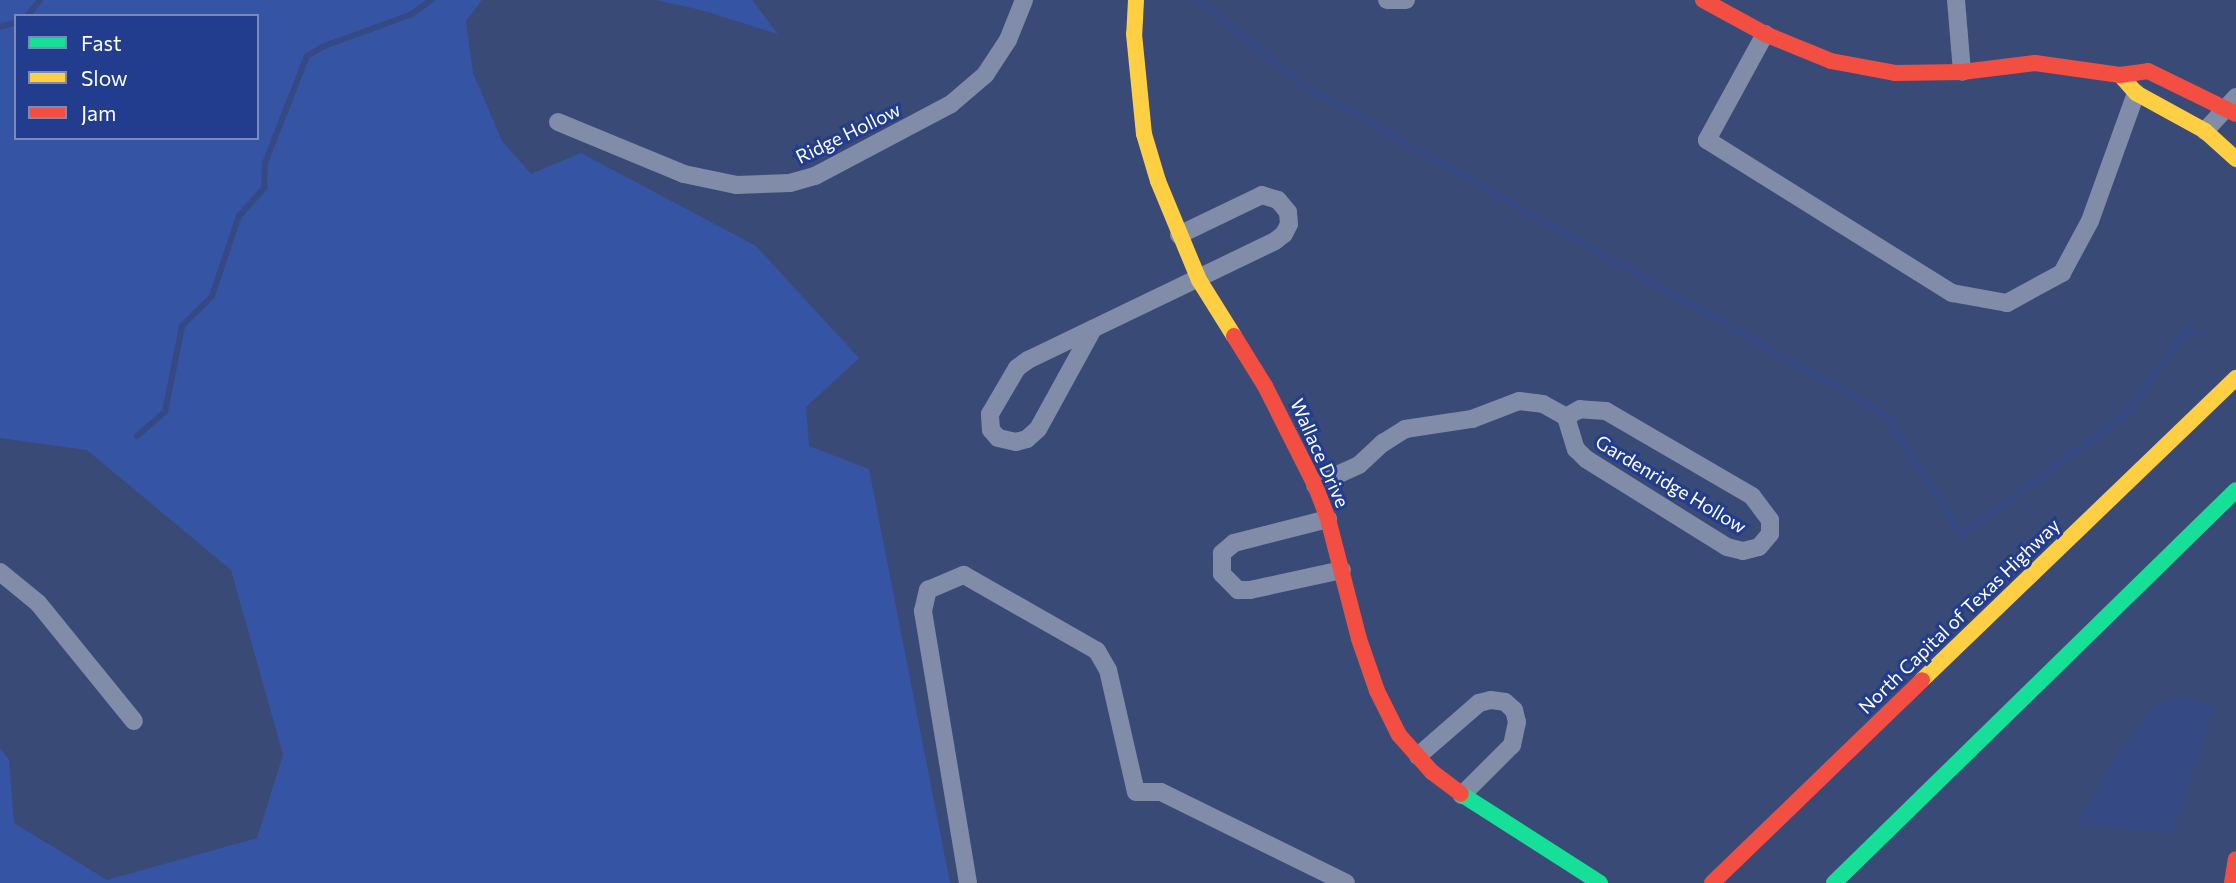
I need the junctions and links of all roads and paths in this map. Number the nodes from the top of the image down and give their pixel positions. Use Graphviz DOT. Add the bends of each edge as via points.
graph roads {
  1 [pos="1024,0"];
  2 [pos="1136,0"];
  3 [pos="1387,0"];
  4 [pos="1406,0"];
  5 [pos="1703,0"];
  6 [pos="1956,0"];
  7 [pos="1765,34"];
  8 [pos="1962,72"];
  9 [pos="2120,75"];
  10 [pos="2136,93"];
  11 [pos="2232,106"];
  12 [pos="558,121"];
  13 [pos="2205,131"];
  14 [pos="2236,159"];
  15 [pos="1179,235"];
  16 [pos="1199,280"];
  17 [pos="1093,329"];
  18 [pos="2236,378"];
  19 [pos="1566,416"];
  20 [pos="1315,485"];
  21 [pos="2236,490"];
  22 [pos="1328,519"];
  23 [pos="1342,570"];
  24 [pos="0,572"];
  25 [pos="134,721"];
  26 [pos="1418,756"];
  27 [pos="1462,795"];
  28 [pos="2236,859"];
  29 [pos="968,883"];
  30 [pos="1346,883"];
  31 [pos="1600,883"];
  32 [pos="1712,883"];
  33 [pos="1834,883"];
  34 [pos="2232,883"];
  1 -- 12 [label="street, Ridge Hollow" via="1008,40 985,75 951,104 815,176 790,183 736,185 684,174"];
  2 -- 15 [label="main road, Wallace Drive" via="1134,34 1144,134"];
  3 -- 4 [label="street"];
  5 -- 7 [label="main road"];
  6 -- 8 [label="street"];
  7 -- 8 [label="main road" via="1831,61 1895,73"];
  7 -- 10 [label="street" via="1707,140 1952,293 2007,303 2062,273 2090,221"];
  8 -- 9 [label="main road" via="2035,63"];
  9 -- 10 [label="main road"];
  9 -- 11 [label="main road" via="2148,71"];
  10 -- 13 [label="main road"];
  11 -- 13 [label="street"];
  13 -- 14 [label="main road"];
  15 -- 16 [label="main road, Wallace Drive"];
  15 -- 16 [label="street" via="1262,195 1278,200 1288,212 1289,224 1275,242"];
  16 -- 17 [label="street"];
  16 -- 20 [label="main road, Wallace Drive" via="1265,386"];
  17 -- 17 [label="street" via="1017,368 990,414 992,430 999,438 1016,442 1038,429"];
  18 -- 32 [label="main road, North Capital of Texas Highway"];
  19 -- 19 [label="street, Gardenridge Hollow" via="1576,449 1586,459 1727,547 1743,551 1759,547 1770,534 1770,520 1752,496 1640,430 1606,411 1580,410"];
  19 -- 20 [label="street" via="1543,404 1520,401 1472,419 1405,429 1359,465"];
  20 -- 22 [label="main road, Wallace Drive"];
  21 -- 33 [label="main road"];
  22 -- 23 [label="main road, Wallace Drive"];
  22 -- 23 [label="street" via="1234,542 1222,553 1222,575 1238,590 1250,590"];
  23 -- 26 [label="main road, Wallace Drive" via="1377,691 1399,735"];
  24 -- 25 [label="street" via="38,603"];
  26 -- 27 [label="main road, Wallace Drive"];
  26 -- 27 [label="street" via="1479,703 1505,702 1514,710 1517,722 1512,745"];
  27 -- 31 [label="main road, Wallace Drive"];
  28 -- 34 [label="main road"];
  29 -- 30 [label="street" via="923,611 928,590 964,575 1097,651 1108,670 1136,792 1161,792"];
}
